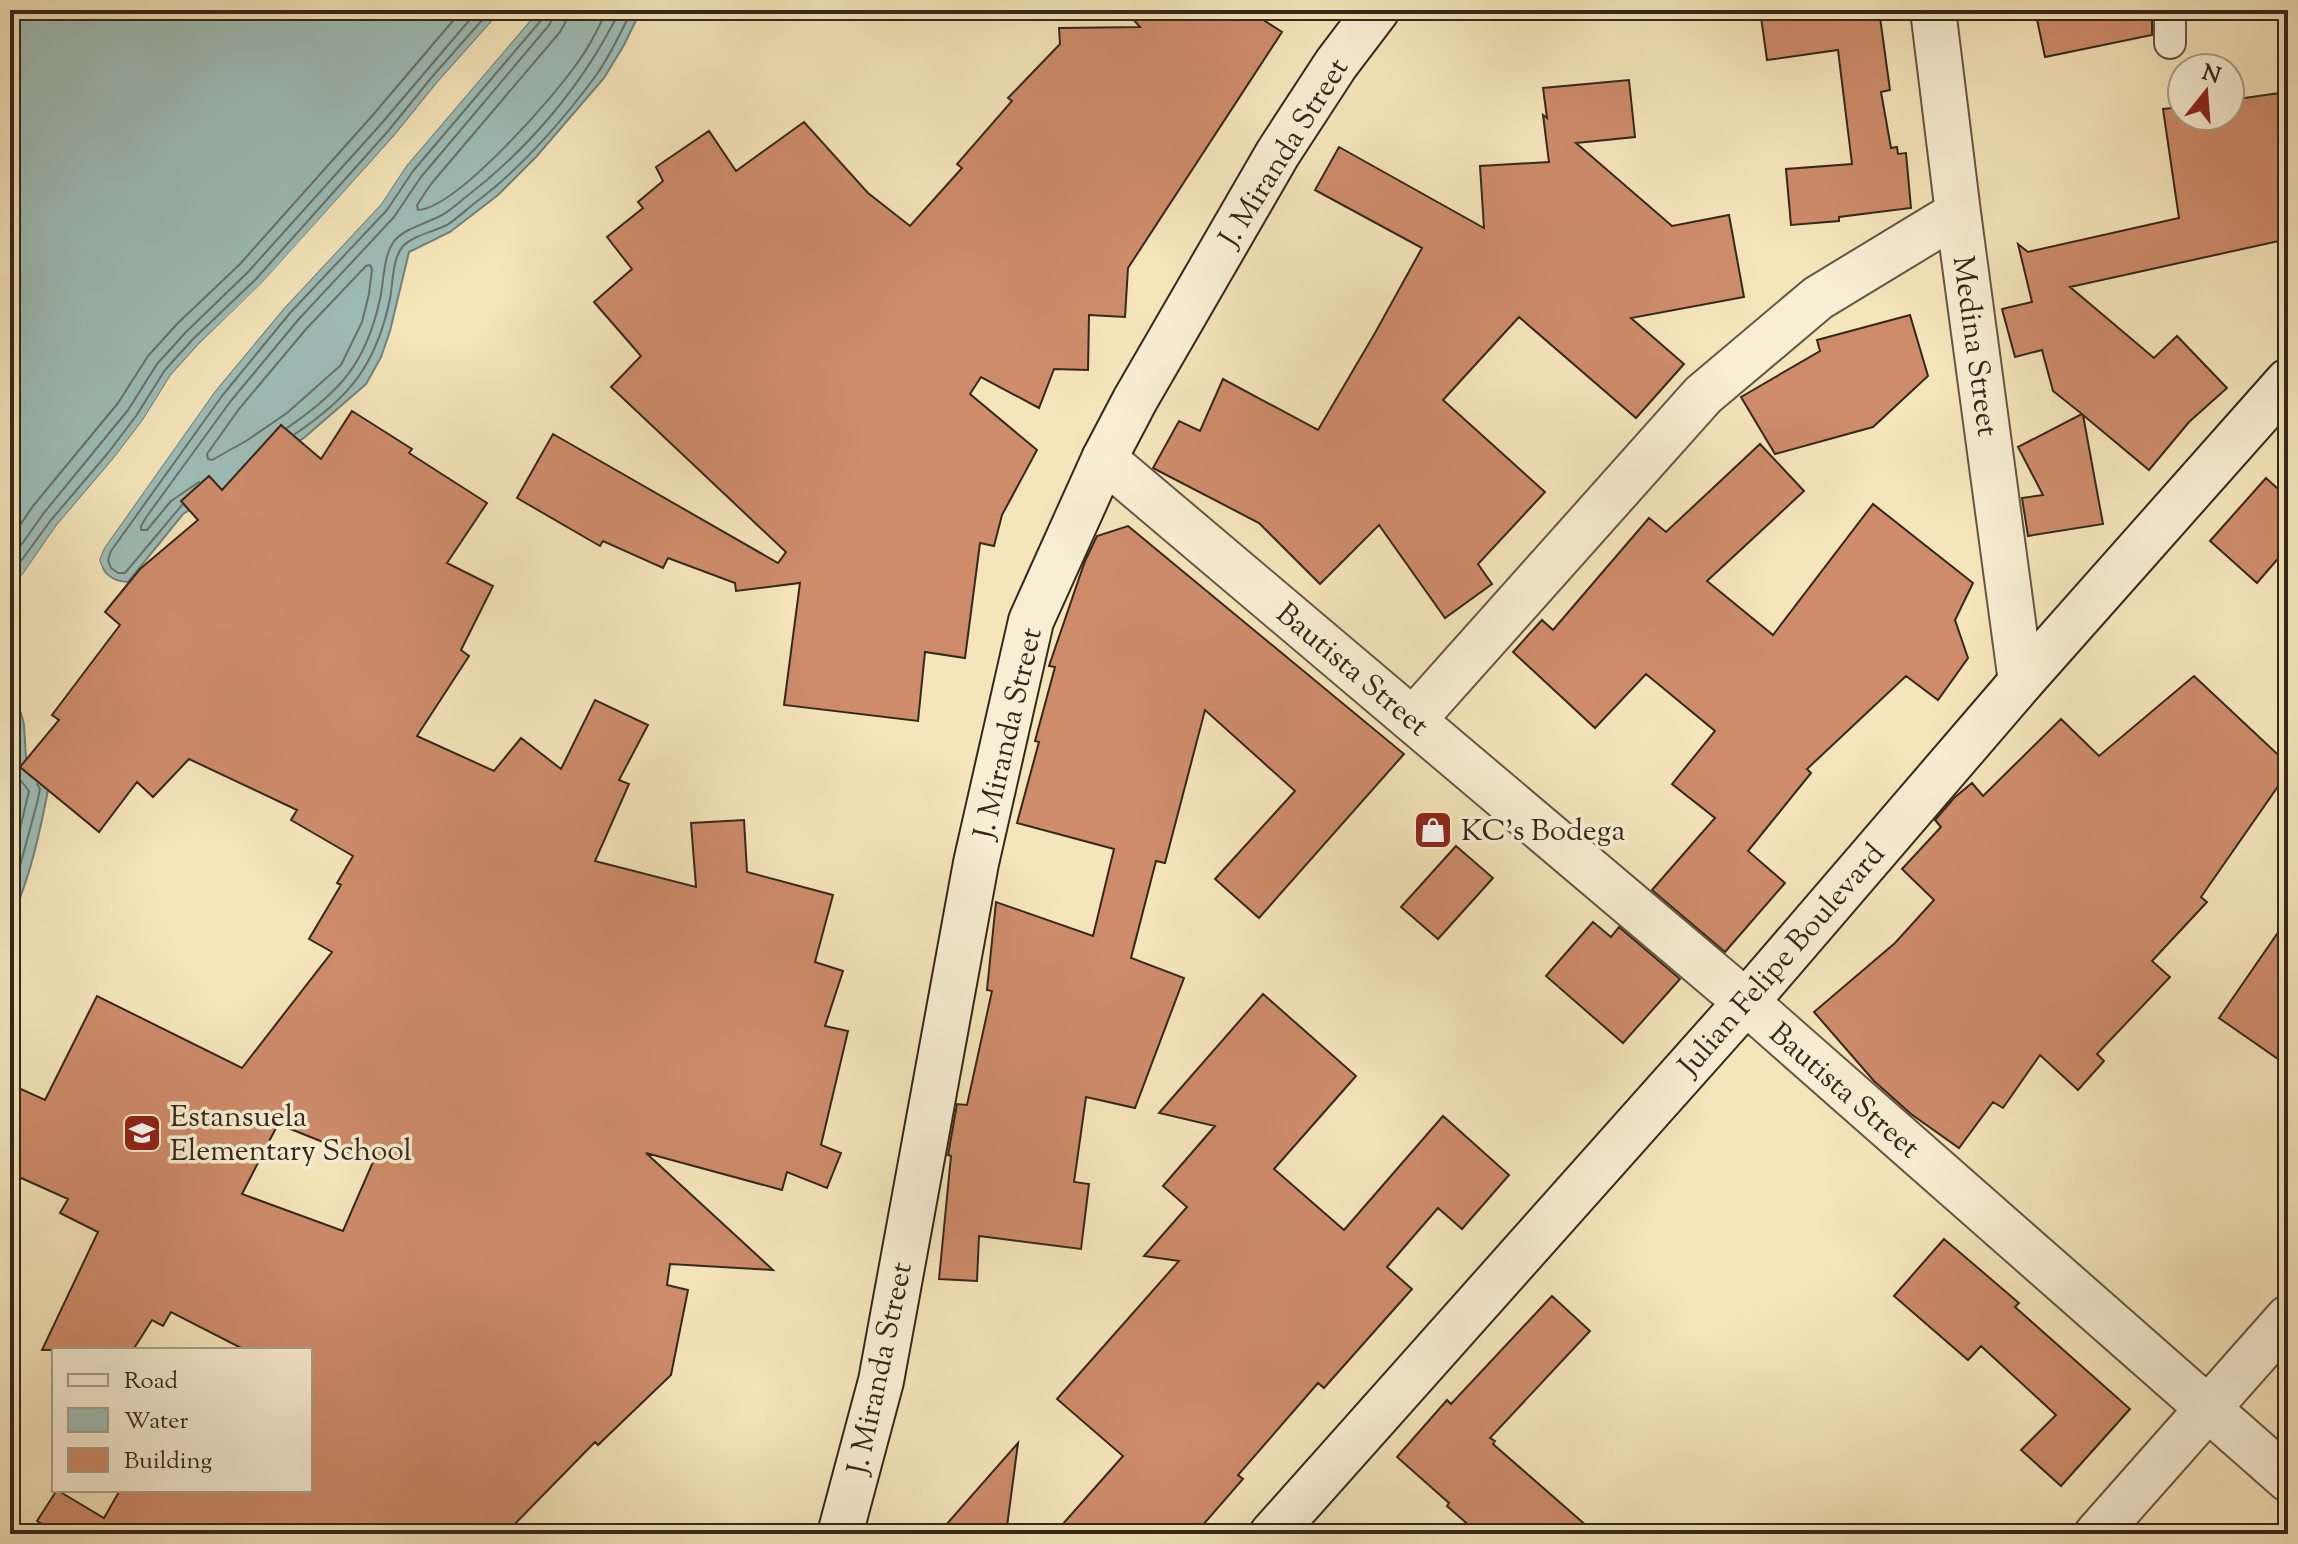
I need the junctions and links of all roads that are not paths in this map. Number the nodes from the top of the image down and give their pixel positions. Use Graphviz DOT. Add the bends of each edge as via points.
graph roads {
  1 [pos="1377,10"];
  2 [pos="1933,10"];
  3 [pos="2170,10"];
  4 [pos="2170,43"];
  5 [pos="1958,213"];
  6 [pos="2288,381"];
  7 [pos="1104,459"];
  8 [pos="2021,682"];
  9 [pos="1413,720"];
  10 [pos="1746,1002"];
  11 [pos="2288,1318"];
  12 [pos="2207,1409"];
  13 [pos="2288,1479"];
  14 [pos="840,1534"];
  15 [pos="1272,1534"];
  16 [pos="2097,1534"];
  1 -- 7 [label="street, J. Miranda Street" via="1278,153"];
  2 -- 5 [label="street, Medina Street"];
  3 -- 4 [label="lane"];
  5 -- 8 [label="street, Medina Street"];
  5 -- 9 [label="street" via="1818,298 1703,395"];
  6 -- 8 [label="street, Julian Felipe Boulevard"];
  7 -- 9 [label="street, Bautista Street"];
  7 -- 14 [label="street, J. Miranda Street" via="1031,621 976,863 881,1381"];
  8 -- 10 [label="street, Julian Felipe Boulevard"];
  9 -- 10 [label="street, Bautista Street"];
  10 -- 12 [label="street, Bautista Street"];
  10 -- 15 [label="street, Julian Felipe Boulevard"];
  11 -- 12 [label="street"];
  12 -- 13 [label="street, Bautista Street"];
  12 -- 16 [label="street"];
}
